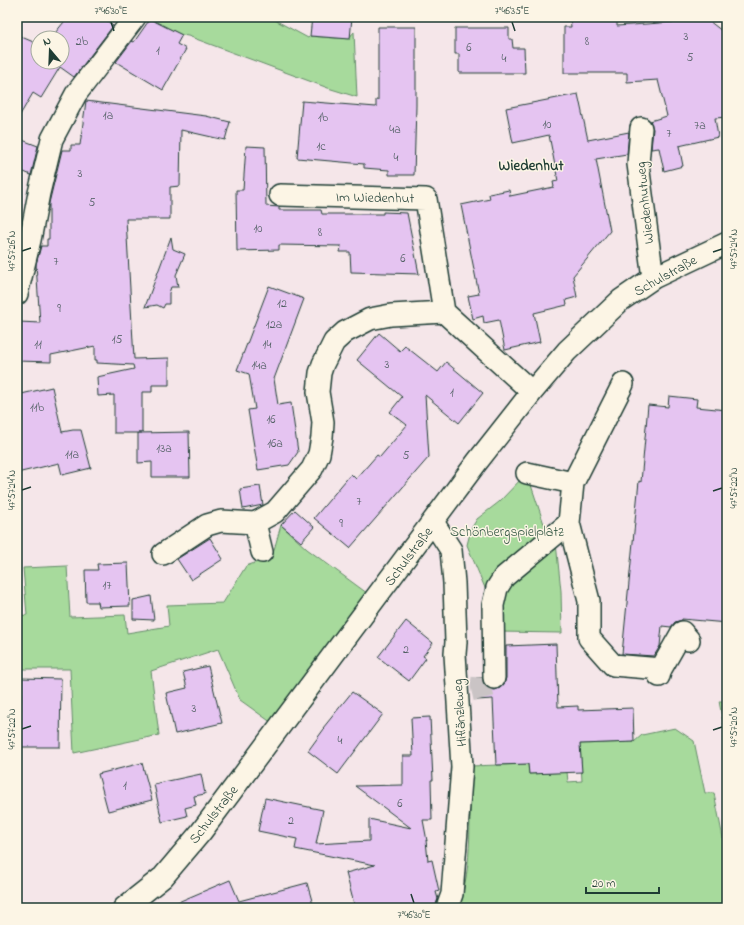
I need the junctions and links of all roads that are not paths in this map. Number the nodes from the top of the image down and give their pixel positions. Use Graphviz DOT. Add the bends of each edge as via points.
graph roads {
  1 [pos="135,17"];
  2 [pos="641,128"];
  3 [pos="280,195"];
  4 [pos="727,242"];
  5 [pos="653,278"];
  6 [pos="17,294"];
  7 [pos="444,312"];
  8 [pos="623,384"];
  9 [pos="532,392"];
  10 [pos="527,473"];
  11 [pos="572,483"];
  12 [pos="433,522"];
  13 [pos="255,523"];
  14 [pos="569,523"];
  15 [pos="262,552"];
  16 [pos="163,554"];
  17 [pos="689,640"];
  18 [pos="494,678"];
  19 [pos="124,908"];
  20 [pos="447,908"];
  1 -- 6 [label="street" via="76,94 52,139"];
  2 -- 5 [label="street, Wiedenhutweg" via="638,164"];
  3 -- 7 [label="street, Im Wiedenhut" via="426,199"];
  4 -- 5 [label="street, Schulstraße"];
  5 -- 9 [label="street, Schulstraße" via="622,300 567,351"];
  7 -- 9 [label="street"];
  7 -- 13 [label="street" via="391,314 370,319 345,332 334,342 320,373 318,392 323,422 319,454 312,469 275,512"];
  8 -- 11 [label="street"];
  9 -- 12 [label="street, Schulstraße"];
  10 -- 11 [label="street"];
  11 -- 14 [label="street"];
  12 -- 19 [label="street, Schulstraße" via="201,832 163,877"];
  12 -- 20 [label="street, Hiflänzleweg" via="450,550 454,583 455,654 462,767 452,894"];
  13 -- 15 [label="street"];
  13 -- 16 [label="street" via="221,521 207,525"];
  14 -- 17 [label="street" via="589,601 589,638 613,665 660,673 682,632"];
  14 -- 18 [label="street" via="504,577 497,588 493,605"];
}
